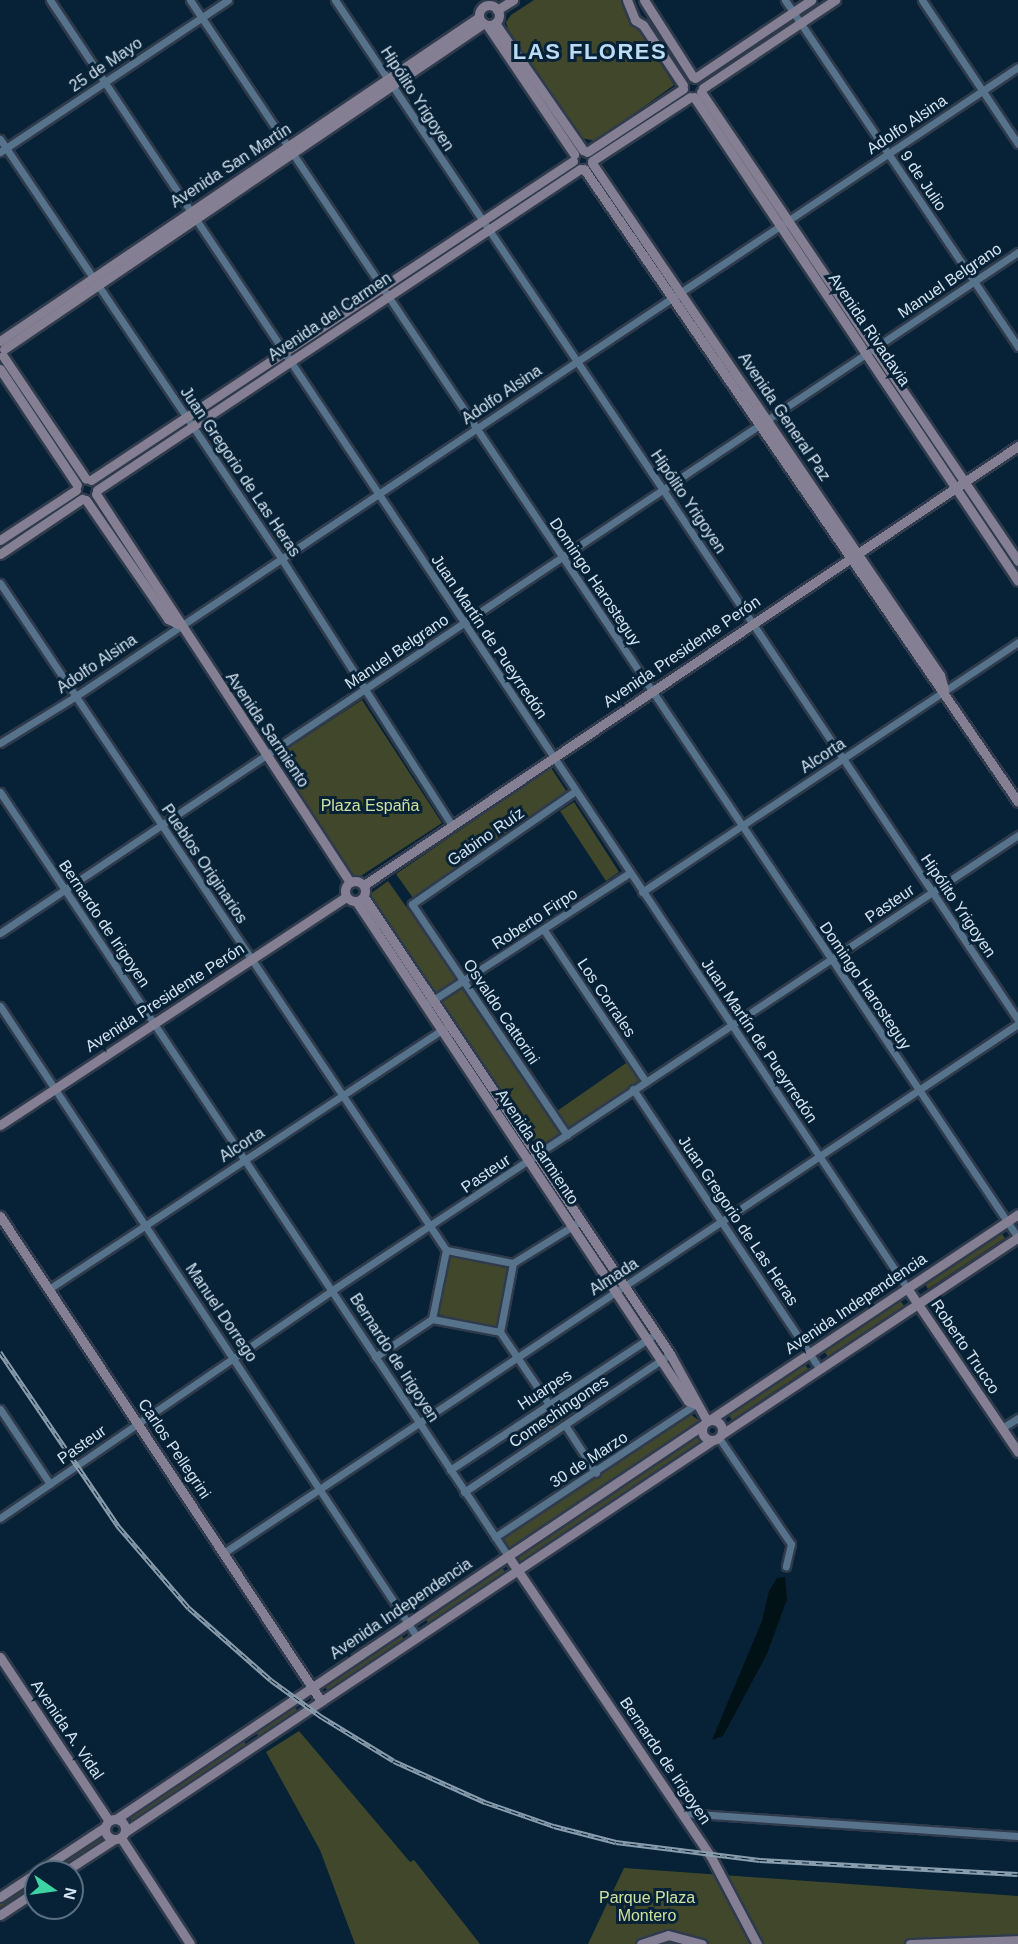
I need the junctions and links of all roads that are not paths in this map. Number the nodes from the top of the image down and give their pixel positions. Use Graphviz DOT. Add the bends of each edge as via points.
graph roads {
  1 [pos="50,0"];
  2 [pos="190,0"];
  3 [pos="228,0"];
  4 [pos="335,0"];
  5 [pos="472,0"];
  6 [pos="503,0"];
  7 [pos="513,0"];
  8 [pos="627,0"];
  9 [pos="644,0"];
  10 [pos="785,0"];
  11 [pos="811,0"];
  12 [pos="835,0"];
  13 [pos="922,0"];
  14 [pos="491,5"];
  15 [pos="793,12"];
  16 [pos="202,17"];
  17 [pos="485,20"];
  18 [pos="801,23"];
  19 [pos="1018,67"];
  20 [pos="694,77"];
  21 [pos="389,82"];
  22 [pos="104,83"];
  23 [pos="683,87"];
  24 [pos="982,91"];
  25 [pos="697,94"];
  26 [pos="0,139"];
  27 [pos="1018,144"];
  28 [pos="289,149"];
  29 [pos="3,150"];
  30 [pos="579,154"];
  31 [pos="888,154"];
  32 [pos="587,166"];
  33 [pos="191,214"];
  34 [pos="790,220"];
  35 [pos="482,221"];
  36 [pos="780,226"];
  37 [pos="488,230"];
  38 [pos="1018,252"];
  39 [pos="96,281"];
  40 [pos="974,282"];
  41 [pos="381,287"];
  42 [pos="677,294"];
  43 [pos="388,297"];
  44 [pos="1018,347"];
  45 [pos="876,348"];
  46 [pos="1,349"];
  47 [pos="283,352"];
  48 [pos="866,354"];
  49 [pos="577,361"];
  50 [pos="290,362"];
  51 [pos="0,369"];
  52 [pos="187,416"];
  53 [pos="768,419"];
  54 [pos="193,426"];
  55 [pos="759,426"];
  56 [pos="476,429"];
  57 [pos="1018,446"];
  58 [pos="88,479"];
  59 [pos="965,481"];
  60 [pos="956,487"];
  61 [pos="76,488"];
  62 [pos="663,489"];
  63 [pos="96,492"];
  64 [pos="378,494"];
  65 [pos="84,499"];
  66 [pos="0,540"];
  67 [pos="0,554"];
  68 [pos="854,555"];
  69 [pos="562,557"];
  70 [pos="281,558"];
  71 [pos="1018,561"];
  72 [pos="1018,580"];
  73 [pos="0,583"];
  74 [pos="464,623"];
  75 [pos="753,623"];
  76 [pos="178,624"];
  77 [pos="1018,642"];
  78 [pos="363,691"];
  79 [pos="651,691"];
  80 [pos="945,691"];
  81 [pos="76,696"];
  82 [pos="0,743"];
  83 [pos="265,755"];
  84 [pos="553,756"];
  85 [pos="843,758"];
  86 [pos="575,791"];
  87 [pos="0,792"];
  88 [pos="1018,802"];
  89 [pos="451,824"];
  90 [pos="162,825"];
  91 [pos="741,826"];
  92 [pos="1018,835"];
  93 [pos="628,874"];
  94 [pos="350,882"];
  95 [pos="364,885"];
  96 [pos="63,891"];
  97 [pos="642,892"];
  98 [pos="932,892"];
  99 [pos="346,897"];
  100 [pos="360,899"];
  101 [pos="412,904"];
  102 [pos="544,930"];
  103 [pos="0,933"];
  104 [pos="252,959"];
  105 [pos="831,959"];
  106 [pos="464,982"];
  107 [pos="434,999"];
  108 [pos="425,1005"];
  109 [pos="0,1006"];
  110 [pos="1018,1020"];
  111 [pos="1018,1024"];
  112 [pos="154,1025"];
  113 [pos="733,1025"];
  114 [pos="446,1027"];
  115 [pos="645,1082"];
  116 [pos="55,1089"];
  117 [pos="633,1089"];
  118 [pos="919,1091"];
  119 [pos="343,1095"];
  120 [pos="0,1125"];
  121 [pos="567,1135"];
  122 [pos="820,1157"];
  123 [pos="244,1159"];
  124 [pos="532,1159"];
  125 [pos="1018,1214"];
  126 [pos="0,1216"];
  127 [pos="1007,1221"];
  128 [pos="723,1222"];
  129 [pos="577,1224"];
  130 [pos="146,1225"];
  131 [pos="431,1226"];
  132 [pos="1018,1238"];
  133 [pos="446,1250"];
  134 [pos="513,1263"];
  135 [pos="907,1288"];
  136 [pos="49,1289"];
  137 [pos="619,1289"];
  138 [pos="331,1291"];
  139 [pos="918,1304"];
  140 [pos="432,1319"];
  141 [pos="500,1332"];
  142 [pos="652,1336"];
  143 [pos="809,1354"];
  144 [pos="516,1355"];
  145 [pos="375,1357"];
  146 [pos="666,1357"];
  147 [pos="234,1358"];
  148 [pos="820,1369"];
  149 [pos="549,1404"];
  150 [pos="696,1404"];
  151 [pos="0,1409"];
  152 [pos="1018,1418"];
  153 [pos="139,1422"];
  154 [pos="418,1422"];
  155 [pos="707,1422"];
  156 [pos="565,1425"];
  157 [pos="1002,1428"];
  158 [pos="718,1438"];
  159 [pos="1018,1452"];
  160 [pos="450,1470"];
  161 [pos="596,1473"];
  162 [pos="50,1484"];
  163 [pos="319,1489"];
  164 [pos="464,1491"];
  165 [pos="0,1518"];
  166 [pos="495,1537"];
  167 [pos="225,1552"];
  168 [pos="508,1556"];
  169 [pos="786,1566"];
  170 [pos="517,1570"];
  171 [pos="408,1623"];
  172 [pos="417,1637"];
  173 [pos="0,1657"];
  174 [pos="312,1688"];
  175 [pos="321,1701"];
  176 [pos="682,1814"];
  177 [pos="110,1822"];
  178 [pos="120,1836"];
  179 [pos="1018,1836"];
  180 [pos="55,1860"];
  181 [pos="83,1860"];
  182 [pos="24,1881"];
  183 [pos="0,1897"];
  184 [pos="24,1899"];
  185 [pos="0,1915"];
  186 [pos="1018,1940"];
  187 [pos="190,1944"];
  188 [pos="641,1944"];
  189 [pos="702,1944"];
  190 [pos="757,1944"];
  191 [pos="910,1944"];
  1 -- 22 [label="street, Juan Martín de Pueyrredón"];
  2 -- 16 [label="street, Domingo Harosteguy"];
  3 -- 16 [label="street, 25 de Mayo"];
  4 -- 21 [label="street, Hipólito Yrigoyen"];
  5 -- 17 [label="main road"];
  6 -- 14 [label="main road"];
  7 -- 14 [label="main road"];
  8 -- 23 [label="main road" via="635,20 643,25"];
  9 -- 20 [label="main road"];
  10 -- 15 [label="street, 9 de Julio"];
  11 -- 15 [label="main road"];
  12 -- 18 [label="main road, Avenida del Carmen"];
  13 -- 24 [label="street"];
  14 -- 17 [label="main road"];
  14 -- 17 [label="main road, Avenida San Martín"];
  15 -- 18 [label="street, 9 de Julio"];
  15 -- 20 [label="main road"];
  16 -- 22 [label="street, 25 de Mayo"];
  16 -- 28 [label="street, Domingo Harosteguy"];
  17 -- 21 [label="main road, Avenida San Martín"];
  17 -- 30 [label="main road"];
  18 -- 25 [label="main road, Avenida del Carmen"];
  18 -- 31 [label="street, 9 de Julio"];
  19 -- 24 [label="street, Adolfo Alsina"];
  20 -- 23 [label="main road, Avenida del Carmen"];
  20 -- 25 [label="main road"];
  21 -- 28 [label="main road, Avenida San Martín"];
  21 -- 35 [label="street, Hipólito Yrigoyen"];
  22 -- 29 [label="street, 25 de Mayo"];
  22 -- 33 [label="street, Juan Martín de Pueyrredón"];
  23 -- 25 [label="main road"];
  23 -- 30 [label="main road, Avenida del Carmen"];
  24 -- 27 [label="street"];
  24 -- 31 [label="street, Adolfo Alsina"];
  25 -- 32 [label="main road, Avenida del Carmen"];
  25 -- 34 [label="main road, Avenida Rivadavia"];
  25 -- 36 [label="main road, Avenida Rivadavia"];
  26 -- 29 [label="street, Juan Gregorio de Las Heras"];
  28 -- 33 [label="main road, Avenida San Martín"];
  28 -- 41 [label="street, Domingo Harosteguy"];
  29 -- 39 [label="street, Juan Gregorio de Las Heras"];
  30 -- 32 [label="main road"];
  30 -- 32 [label="main road"];
  30 -- 35 [label="main road, Avenida del Carmen"];
  31 -- 34 [label="street, Adolfo Alsina"];
  31 -- 40 [label="street, 9 de Julio"];
  32 -- 37 [label="main road, Avenida del Carmen"];
  32 -- 42 [label="main road, Avenida General Paz"];
  33 -- 39 [label="main road, Avenida San Martín"];
  33 -- 47 [label="street, Juan Martín de Pueyrredón"];
  34 -- 36 [label="street, Adolfo Alsina"];
  34 -- 45 [label="main road, Avenida Rivadavia"];
  35 -- 37 [label="street, Hipólito Yrigoyen"];
  35 -- 41 [label="main road, Avenida del Carmen"];
  36 -- 42 [label="street, Adolfo Alsina"];
  36 -- 48 [label="main road, Avenida Rivadavia"];
  37 -- 43 [label="main road, Avenida del Carmen"];
  37 -- 49 [label="street, Hipólito Yrigoyen"];
  38 -- 40 [label="street, Manuel Belgrano"];
  39 -- 46 [label="main road, Avenida San Martín"];
  39 -- 52 [label="street, Juan Gregorio de Las Heras"];
  40 -- 44 [label="street, 9 de Julio"];
  40 -- 45 [label="street, Manuel Belgrano"];
  41 -- 43 [label="street, Domingo Harosteguy"];
  41 -- 47 [label="main road, Avenida del Carmen"];
  42 -- 49 [label="street, Adolfo Alsina"];
  42 -- 53 [label="main road, Avenida General Paz"];
  42 -- 55 [label="main road, Avenida General Paz"];
  43 -- 50 [label="main road, Avenida del Carmen"];
  43 -- 56 [label="street, Domingo Harosteguy"];
  45 -- 48 [label="street, Manuel Belgrano"];
  45 -- 59 [label="main road, Avenida Rivadavia"];
  46 -- 58 [label="main road"];
  47 -- 50 [label="street, Juan Martín de Pueyrredón"];
  47 -- 52 [label="main road, Avenida del Carmen"];
  48 -- 53 [label="street, Manuel Belgrano"];
  48 -- 60 [label="main road, Avenida Rivadavia"];
  49 -- 56 [label="street, Adolfo Alsina"];
  49 -- 62 [label="street, Hipólito Yrigoyen"];
  50 -- 54 [label="main road, Avenida del Carmen"];
  50 -- 64 [label="street, Juan Martín de Pueyrredón"];
  51 -- 61 [label="main road"];
  52 -- 54 [label="street, Juan Gregorio de Las Heras"];
  52 -- 58 [label="main road, Avenida del Carmen"];
  53 -- 55 [label="street, Manuel Belgrano"];
  53 -- 68 [label="main road, Avenida General Paz"];
  54 -- 63 [label="main road, Avenida del Carmen"];
  54 -- 70 [label="street, Juan Gregorio de Las Heras"];
  55 -- 62 [label="street, Manuel Belgrano"];
  55 -- 68 [label="main road, Avenida General Paz"];
  56 -- 64 [label="street, Adolfo Alsina"];
  56 -- 69 [label="street, Domingo Harosteguy"];
  57 -- 59 [label="main road, Avenida Presidente Perón"];
  58 -- 61 [label="main road, Avenida del Carmen"];
  58 -- 63 [label="main road, Avenida Sarmiento"];
  59 -- 60 [label="main road, Avenida Presidente Perón"];
  59 -- 71 [label="main road, Avenida Rivadavia"];
  60 -- 68 [label="main road, Avenida Presidente Perón"];
  60 -- 72 [label="main road, Avenida Rivadavia"];
  61 -- 65 [label="main road, Avenida Sarmiento"];
  61 -- 66 [label="main road"];
  62 -- 69 [label="street, Manuel Belgrano"];
  62 -- 75 [label="street, Hipólito Yrigoyen"];
  63 -- 65 [label="main road, Avenida del Carmen"];
  63 -- 76 [label="main road, Avenida Sarmiento" via="176,614"];
  64 -- 70 [label="street, Adolfo Alsina"];
  64 -- 74 [label="street, Juan Martín de Pueyrredón"];
  65 -- 67 [label="main road"];
  65 -- 76 [label="main road, Avenida Sarmiento" via="168,619"];
  68 -- 75 [label="main road, Avenida Presidente Perón"];
  68 -- 80 [label="main road, Avenida General Paz" via="940,675"];
  69 -- 74 [label="street, Manuel Belgrano"];
  69 -- 79 [label="street, Domingo Harosteguy"];
  70 -- 76 [label="street, Adolfo Alsina"];
  70 -- 78 [label="street, Juan Gregorio de Las Heras"];
  73 -- 81 [label="street, Pueblos Originarios"];
  74 -- 78 [label="street, Manuel Belgrano"];
  74 -- 84 [label="street, Juan Martín de Pueyrredón"];
  75 -- 79 [label="main road, Avenida Presidente Perón"];
  75 -- 85 [label="street, Hipólito Yrigoyen"];
  76 -- 81 [label="street, Adolfo Alsina"];
  76 -- 83 [label="main road, Avenida Sarmiento"];
  77 -- 80 [label="street, Alcorta"];
  78 -- 83 [label="street, Manuel Belgrano"];
  78 -- 89 [label="street, Juan Gregorio de Las Heras"];
  79 -- 84 [label="main road, Avenida Presidente Perón"];
  79 -- 91 [label="street, Domingo Harosteguy"];
  80 -- 85 [label="street, Alcorta"];
  80 -- 88 [label="main road, Avenida General Paz"];
  81 -- 82 [label="street, Adolfo Alsina"];
  81 -- 90 [label="street, Pueblos Originarios"];
  83 -- 90 [label="street, Manuel Belgrano"];
  83 -- 94 [label="main road, Avenida Sarmiento"];
  84 -- 86 [label="street, Juan Martín de Pueyrredón"];
  84 -- 89 [label="main road, Avenida Presidente Perón"];
  85 -- 91 [label="street, Alcorta"];
  85 -- 98 [label="street, Hipólito Yrigoyen"];
  86 -- 93 [label="street, Juan Martín de Pueyrredón"];
  86 -- 101 [label="street, Gabino Ruíz"];
  87 -- 96 [label="street, Bernardo de Irigoyen"];
  89 -- 95 [label="main road, Avenida Presidente Perón"];
  90 -- 96 [label="street, Manuel Belgrano"];
  90 -- 104 [label="street, Pueblos Originarios"];
  91 -- 97 [label="street, Alcorta"];
  91 -- 105 [label="street, Domingo Harosteguy"];
  92 -- 98 [label="street, Pasteur"];
  93 -- 97 [label="street, Juan Martín de Pueyrredón"];
  93 -- 102 [label="street, Roberto Firpo"];
  94 -- 95 [label="main road"];
  94 -- 99 [label="main road" via="345,887"];
  95 -- 100 [label="main road"];
  96 -- 103 [label="street, Manuel Belgrano"];
  96 -- 112 [label="street, Bernardo de Irigoyen"];
  97 -- 113 [label="street, Juan Martín de Pueyrredón"];
  98 -- 105 [label="street, Pasteur"];
  98 -- 110 [label="street, Hipólito Yrigoyen"];
  99 -- 100 [label="main road"];
  99 -- 104 [label="main road, Avenida Presidente Perón"];
  100 -- 107 [label="main road, Avenida Sarmiento"];
  100 -- 108 [label="main road, Avenida Sarmiento"];
  101 -- 106 [label="street, Osvaldo Cattorini"];
  102 -- 106 [label="street, Roberto Firpo"];
  102 -- 115 [label="street, Los Corrales"];
  104 -- 112 [label="main road, Avenida Presidente Perón"];
  104 -- 119 [label="street, Pueblos Originarios"];
  105 -- 113 [label="street, Pasteur"];
  105 -- 118 [label="street, Domingo Harosteguy"];
  106 -- 107 [label="street, Roberto Firpo"];
  106 -- 121 [label="street, Osvaldo Cattorini"];
  107 -- 108 [label="street, Roberto Firpo"];
  107 -- 114 [label="main road, Avenida Sarmiento"];
  108 -- 114 [label="main road, Avenida Sarmiento"];
  109 -- 116 [label="street, Manuel Dorrego"];
  111 -- 118 [label="street, Almada"];
  112 -- 116 [label="main road, Avenida Presidente Perón"];
  112 -- 123 [label="street, Bernardo de Irigoyen"];
  113 -- 115 [label="street, Pasteur"];
  113 -- 122 [label="street, Juan Martín de Pueyrredón"];
  114 -- 119 [label="street, Alcorta"];
  114 -- 124 [label="main road, Avenida Sarmiento"];
  115 -- 117 [label="street, Pasteur"];
  116 -- 120 [label="main road, Avenida Presidente Perón"];
  116 -- 130 [label="street, Manuel Dorrego"];
  117 -- 121 [label="street, Pasteur"];
  117 -- 128 [label="street, Juan Gregorio de Las Heras"];
  118 -- 122 [label="street, Almada"];
  118 -- 127 [label="street, Domingo Harosteguy"];
  119 -- 123 [label="street, Alcorta"];
  119 -- 131 [label="street, Pueblos Originarios"];
  121 -- 124 [label="street, Pasteur"];
  122 -- 128 [label="street, Almada"];
  122 -- 135 [label="street, Juan Martín de Pueyrredón"];
  123 -- 130 [label="street, Alcorta"];
  123 -- 138 [label="street, Bernardo de Irigoyen"];
  124 -- 129 [label="main road, Avenida Sarmiento"];
  124 -- 131 [label="street, Pasteur"];
  125 -- 127 [label="main road, Avenida Independencia"];
  126 -- 136 [label="main road, Carlos Pellegrini"];
  127 -- 132 [label="street, Domingo Harosteguy"];
  127 -- 135 [label="main road, Avenida Independencia"];
  128 -- 137 [label="street, Almada"];
  128 -- 143 [label="street, Juan Gregorio de Las Heras"];
  129 -- 134 [label="street"];
  129 -- 137 [label="main road, Avenida Sarmiento"];
  130 -- 136 [label="street, Alcorta"];
  130 -- 147 [label="street, Manuel Dorrego"];
  131 -- 133 [label="street, Pueblos Originarios"];
  131 -- 138 [label="street, Pasteur"];
  132 -- 139 [label="main road, Avenida Independencia"];
  133 -- 134 [label="street"];
  133 -- 140 [label="street"];
  134 -- 141 [label="street"];
  135 -- 139 [label="main road, Roberto Trucco"];
  135 -- 143 [label="main road, Avenida Independencia"];
  136 -- 153 [label="main road, Carlos Pellegrini"];
  137 -- 142 [label="main road, Avenida Sarmiento"];
  137 -- 144 [label="street, Almada"];
  138 -- 145 [label="street, Bernardo de Irigoyen"];
  138 -- 147 [label="street, Pasteur"];
  139 -- 148 [label="main road, Avenida Independencia"];
  139 -- 157 [label="main road, Roberto Trucco"];
  140 -- 141 [label="street"];
  140 -- 145 [label="street"];
  141 -- 144 [label="street"];
  142 -- 146 [label="main road, Avenida Sarmiento"];
  142 -- 149 [label="street, Huarpes"];
  143 -- 148 [label="street, Juan Gregorio de Las Heras"];
  143 -- 155 [label="main road, Avenida Independencia"];
  144 -- 149 [label="street"];
  144 -- 154 [label="street, Almada"];
  145 -- 154 [label="street, Bernardo de Irigoyen"];
  146 -- 150 [label="main road, Avenida Sarmiento" via="688,1401"];
  146 -- 156 [label="street, Comechingones"];
  147 -- 153 [label="street, Pasteur"];
  147 -- 163 [label="street, Manuel Dorrego"];
  148 -- 158 [label="main road, Avenida Independencia"];
  149 -- 160 [label="street, Huarpes"];
  150 -- 155 [label="main road, Avenida Sarmiento"];
  150 -- 161 [label="street, 30 de Marzo"];
  151 -- 162 [label="street"];
  152 -- 157 [label="street"];
  153 -- 162 [label="street, Pasteur"];
  153 -- 167 [label="main road, Carlos Pellegrini"];
  154 -- 160 [label="street, Bernardo de Irigoyen"];
  154 -- 163 [label="street, Almada"];
  155 -- 158 [label="main road" via="720,1423"];
  155 -- 158 [label="main road" via="704,1437"];
  155 -- 168 [label="main road, Avenida Independencia"];
  156 -- 161 [label="street"];
  156 -- 164 [label="street, Comechingones"];
  157 -- 159 [label="main road, Roberto Trucco"];
  158 -- 169 [label="street" via="791,1544"];
  158 -- 170 [label="main road, Avenida Independencia"];
  160 -- 164 [label="street, Bernardo de Irigoyen"];
  161 -- 166 [label="street, 30 de Marzo"];
  162 -- 165 [label="street, Pasteur"];
  163 -- 167 [label="street, Almada"];
  163 -- 171 [label="street, Manuel Dorrego"];
  164 -- 166 [label="street, Bernardo de Irigoyen"];
  166 -- 168 [label="street, Bernardo de Irigoyen"];
  167 -- 174 [label="main road, Carlos Pellegrini"];
  168 -- 170 [label="main road, Bernardo de Irigoyen"];
  168 -- 171 [label="main road, Avenida Independencia"];
  170 -- 172 [label="main road, Avenida Independencia"];
  170 -- 176 [label="main road, Bernardo de Irigoyen"];
  171 -- 172 [label="street, Manuel Dorrego"];
  171 -- 174 [label="main road, Avenida Independencia"];
  172 -- 175 [label="main road, Avenida Independencia"];
  173 -- 177 [label="main road, Avenida A. Vidal"];
  174 -- 175 [label="main road, Carlos Pellegrini"];
  174 -- 177 [label="main road, Avenida Independencia"];
  175 -- 178 [label="main road, Avenida Independencia"];
  176 -- 179 [label="street"];
  176 -- 190 [label="main road, Bernardo de Irigoyen" via="730,1890"];
  177 -- 178 [label="main road" via="123,1823"];
  177 -- 178 [label="main road" via="106,1835"];
  177 -- 180 [label="main road, Avenida Independencia"];
  178 -- 181 [label="main road, Avenida Independencia"];
  178 -- 187 [label="main road"];
  182 -- 183 [label="main road, Avenida Independencia"];
  184 -- 185 [label="main road"];
  186 -- 191 [label="main road"];
  188 -- 189 [label="main road" via="668,1935"];
}
